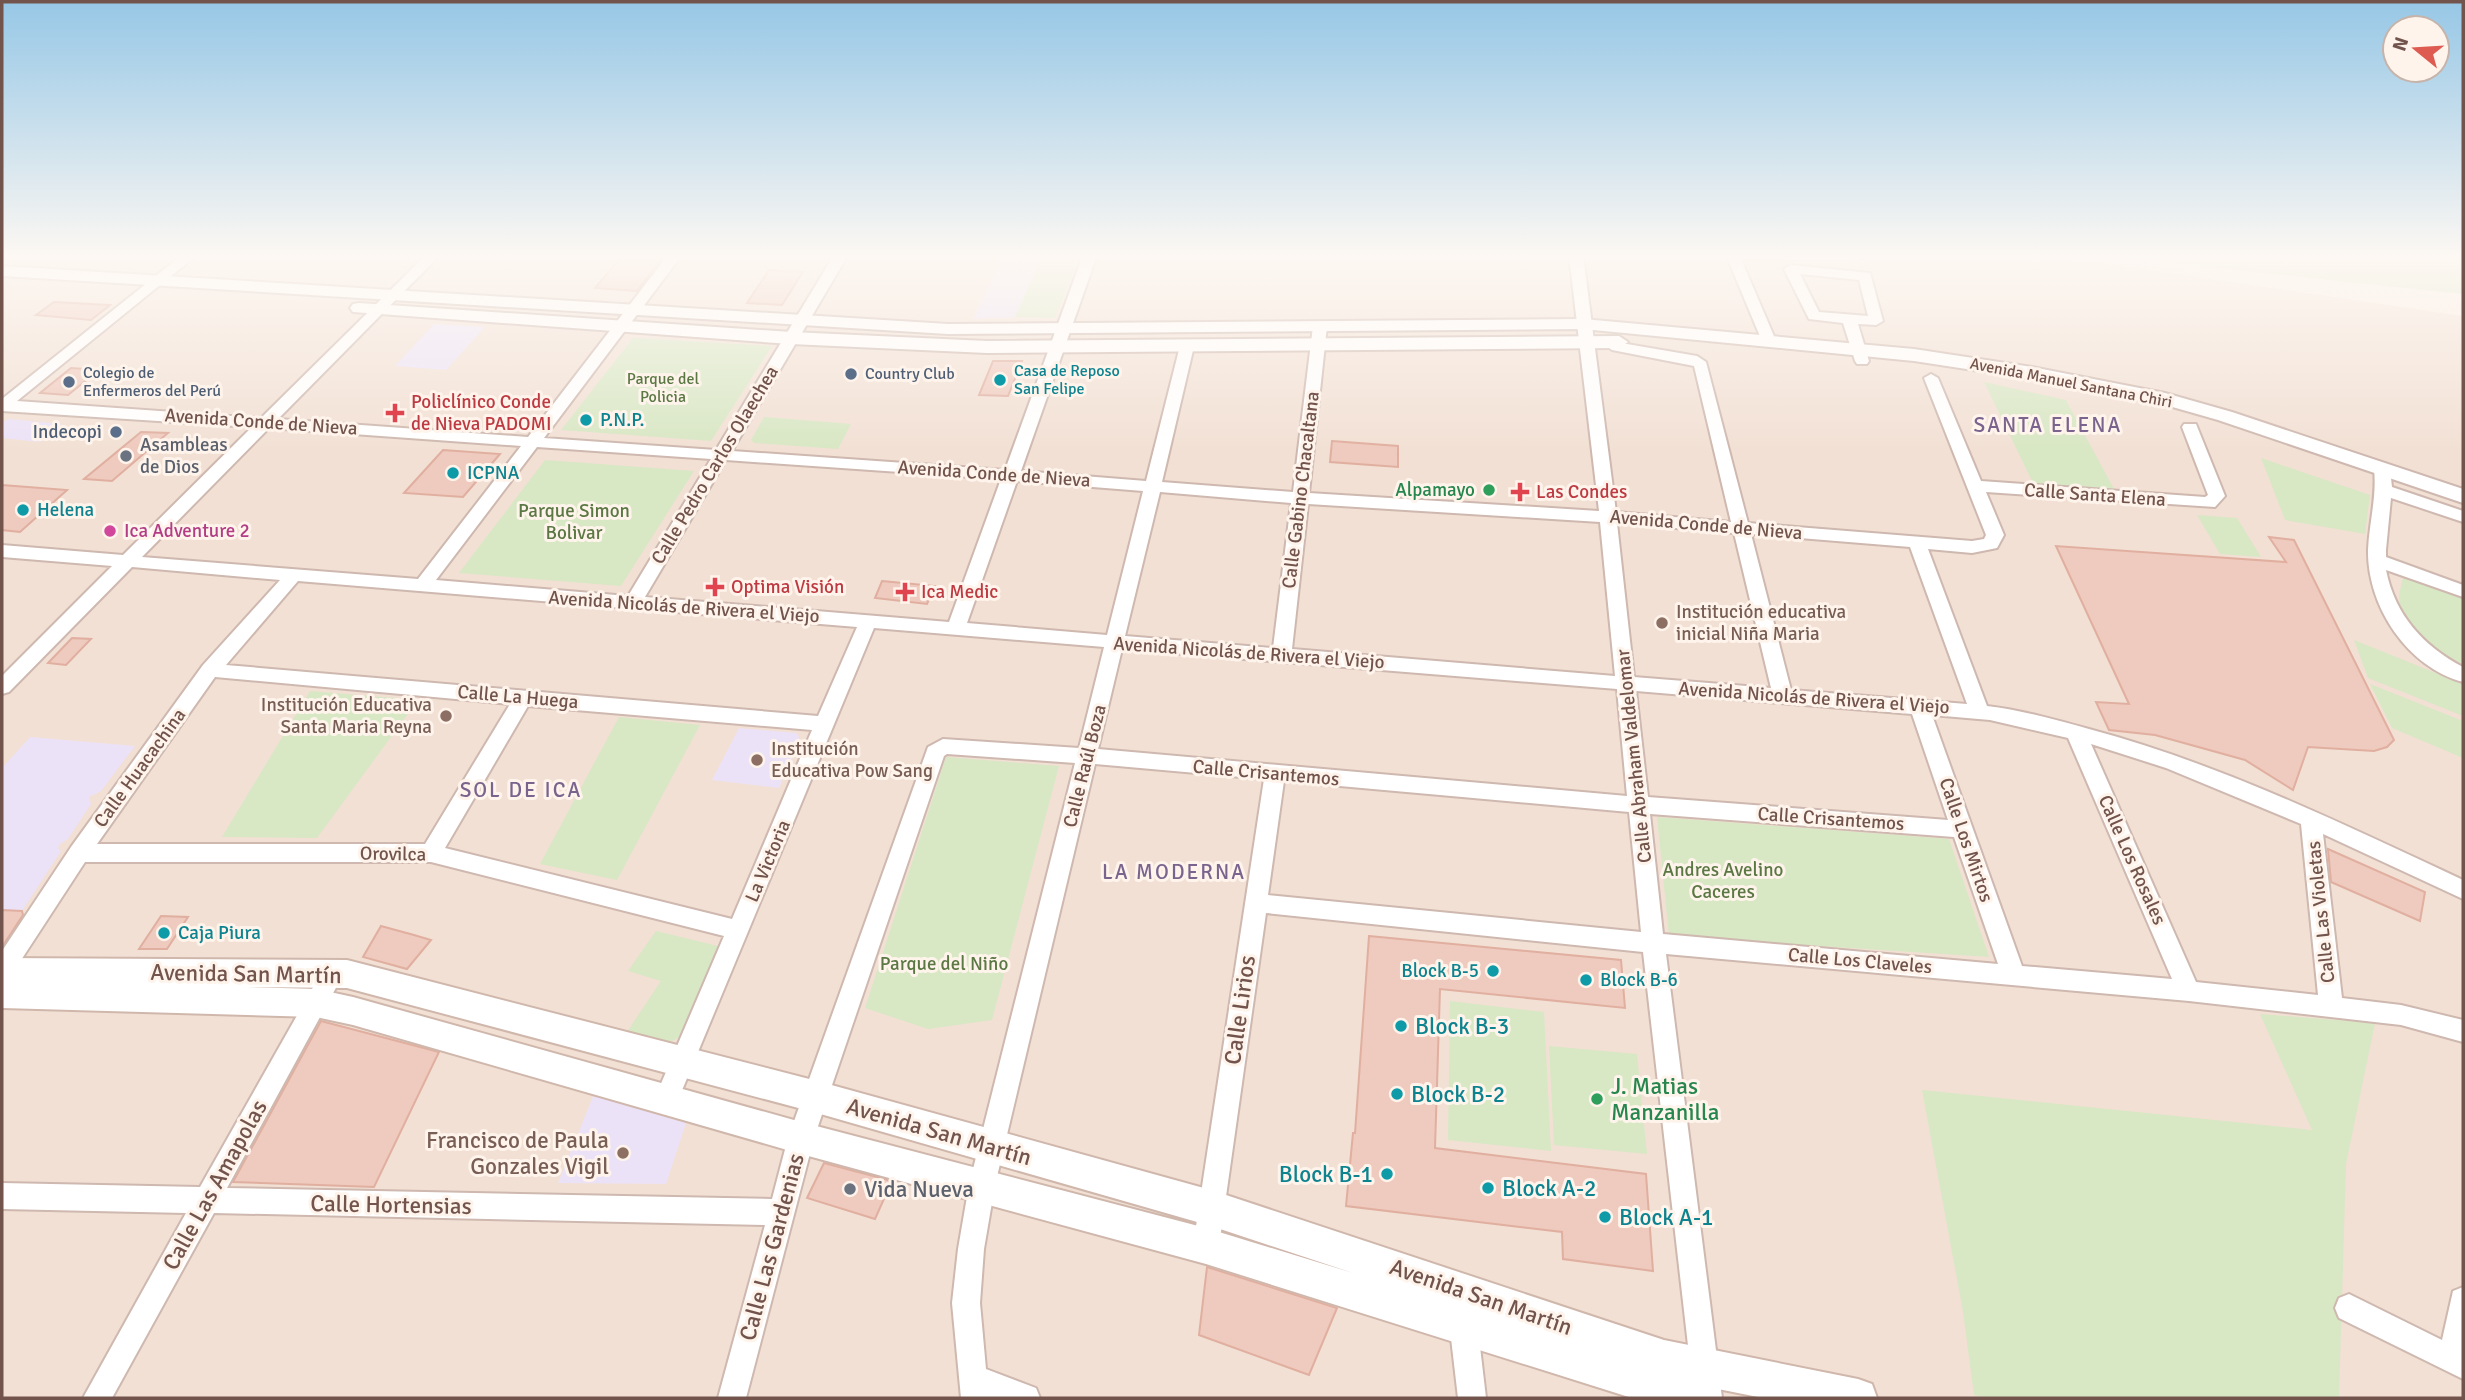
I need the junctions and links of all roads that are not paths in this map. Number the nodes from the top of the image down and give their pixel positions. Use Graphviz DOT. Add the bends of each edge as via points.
graph roads {
  1 [pos="109,320"];
  2 [pos="367,320"];
  3 [pos="540,320"];
  4 [pos="625,320"];
  5 [pos="802,320"];
  6 [pos="824,320"];
  7 [pos="1066,320"];
  8 [pos="1583,320"];
  9 [pos="1760,320"];
  10 [pos="1849,320"];
  11 [pos="621,326"];
  12 [pos="1320,326"];
  13 [pos="1584,332"];
  14 [pos="1060,337"];
  15 [pos="791,338"];
  16 [pos="1769,341"];
  17 [pos="1608,342"];
  18 [pos="1318,345"];
  19 [pos="1187,346"];
  20 [pos="1860,355"];
  21 [pos="1931,378"];
  22 [pos="2,405"];
  23 [pos="266,422"];
  24 [pos="2190,427"];
  25 [pos="532,441"];
  26 [pos="722,454"];
  27 [pos="1011,475"];
  28 [pos="2383,479"];
  29 [pos="1153,486"];
  30 [pos="1977,486"];
  31 [pos="2463,496"];
  32 [pos="1300,498"];
  33 [pos="2214,502"];
  34 [pos="2463,506"];
  35 [pos="1608,517"];
  36 [pos="2463,517"];
  37 [pos="1741,528"];
  38 [pos="1917,543"];
  39 [pos="2,551"];
  40 [pos="2377,560"];
  41 [pos="127,561"];
  42 [pos="293,576"];
  43 [pos="422,586"];
  44 [pos="2463,591"];
  45 [pos="632,604"];
  46 [pos="868,622"];
  47 [pos="956,628"];
  48 [pos="1114,643"];
  49 [pos="1282,654"];
  50 [pos="211,670"];
  51 [pos="2463,675"];
  52 [pos="1628,684"];
  53 [pos="2,687"];
  54 [pos="1782,694"];
  55 [pos="524,697"];
  56 [pos="1920,706"];
  57 [pos="1979,711"];
  58 [pos="826,724"];
  59 [pos="2075,730"];
  60 [pos="1087,756"];
  61 [pos="1275,774"];
  62 [pos="1640,806"];
  63 [pos="2311,818"];
  64 [pos="1962,829"];
  65 [pos="79,853"];
  66 [pos="431,853"];
  67 [pos="2463,890"];
  68 [pos="1256,903"];
  69 [pos="739,930"];
  70 [pos="1653,943"];
  71 [pos="2,971"];
  72 [pos="333,973"];
  73 [pos="2013,974"];
  74 [pos="2189,991"];
  75 [pos="2,994"];
  76 [pos="316,1003"];
  77 [pos="2331,1006"];
  78 [pos="2463,1031"];
  79 [pos="682,1063"];
  80 [pos="817,1097"];
  81 [pos="666,1100"];
  82 [pos="801,1138"];
  83 [pos="991,1148"];
  84 [pos="982,1185"];
  85 [pos="2,1196"];
  86 [pos="205,1201"];
  87 [pos="1211,1208"];
  88 [pos="780,1212"];
  89 [pos="1206,1246"];
  90 [pos="1458,1289"];
  91 [pos="2463,1301"];
  92 [pos="2349,1308"];
  93 [pos="1464,1326"];
  94 [pos="2458,1362"];
  95 [pos="974,1388"];
  96 [pos="1702,1388"];
  97 [pos="97,1398"];
  98 [pos="732,1398"];
  99 [pos="1026,1398"];
  100 [pos="1472,1398"];
  101 [pos="1858,1398"];
  1 -- 22 [label="street"];
  2 -- 23 [label="street"];
  3 -- 11 [label="street"];
  4 -- 11 [label="street"];
  5 -- 15 [label="street, Calle Pedro Carlos Olaechea"];
  6 -- 14 [label="street"];
  7 -- 14 [label="street"];
  8 -- 13 [label="street, Calle Abraham Valdelomar"];
  9 -- 16 [label="street"];
  10 -- 20 [label="street"];
  11 -- 15 [label="street"];
  11 -- 25 [label="street"];
  12 -- 13 [label="street"];
  12 -- 14 [label="street"];
  12 -- 18 [label="street, Calle Gabino Chacaltana"];
  13 -- 16 [label="street, Avenida Manuel Santana Chiri"];
  13 -- 17 [label="street, Avenida Manuel Santana Chiri"];
  13 -- 18 [label="street"];
  13 -- 35 [label="street, Calle Abraham Valdelomar"];
  14 -- 15 [label="street" via="987,347"];
  14 -- 19 [label="street"];
  14 -- 27 [label="street"];
  15 -- 26 [label="street, Calle Pedro Carlos Olaechea"];
  16 -- 20 [label="street, Avenida Manuel Santana Chiri"];
  17 -- 20 [label="street, Avenida Manuel Santana Chiri"];
  17 -- 37 [label="street" via="1617,348 1697,360 1701,365"];
  18 -- 19 [label="street"];
  18 -- 32 [label="street, Calle Gabino Chacaltana"];
  19 -- 29 [label="street, Calle Raúl Boza"];
  20 -- 28 [label="street, Avenida Manuel Santana Chiri" via="2171,412"];
  21 -- 30 [label="street"];
  22 -- 23 [label="street, Avenida Conde de Nieva"];
  23 -- 25 [label="street, Avenida Conde de Nieva"];
  23 -- 41 [label="street"];
  24 -- 33 [label="street" via="2217,496"];
  25 -- 26 [label="street, Avenida Conde de Nieva"];
  25 -- 43 [label="street"];
  26 -- 27 [label="street, Avenida Conde de Nieva"];
  26 -- 45 [label="street, Calle Pedro Carlos Olaechea"];
  27 -- 29 [label="street, Avenida Conde de Nieva"];
  27 -- 47 [label="street"];
  28 -- 31 [label="street, Avenida Manuel Santana Chiri"];
  28 -- 34 [label="street, Avenida Manuel Santana Chiri"];
  28 -- 36 [label="street"];
  28 -- 40 [label="street"];
  29 -- 32 [label="street, Avenida Conde de Nieva"];
  29 -- 48 [label="street, Calle Raúl Boza"];
  30 -- 33 [label="street, Calle Santa Elena"];
  30 -- 38 [label="street, Avenida Conde de Nieva" via="1995,535 1991,544"];
  32 -- 35 [label="street, Avenida Conde de Nieva"];
  32 -- 49 [label="street, Calle Gabino Chacaltana"];
  35 -- 37 [label="street, Avenida Conde de Nieva"];
  35 -- 52 [label="street, Calle Abraham Valdelomar"];
  37 -- 38 [label="street, Avenida Conde de Nieva"];
  37 -- 54 [label="street"];
  38 -- 57 [label="street"];
  39 -- 41 [label="street, Avenida Nicolás de Rivera el Viejo"];
  40 -- 44 [label="street"];
  40 -- 51 [label="street" via="2387,604 2401,630 2427,655"];
  41 -- 42 [label="street, Avenida Nicolás de Rivera el Viejo"];
  41 -- 53 [label="street"];
  42 -- 43 [label="street, Avenida Nicolás de Rivera el Viejo"];
  42 -- 50 [label="street, Calle Huacachina"];
  43 -- 45 [label="street, Avenida Nicolás de Rivera el Viejo"];
  45 -- 46 [label="street, Avenida Nicolás de Rivera el Viejo"];
  46 -- 47 [label="street, Avenida Nicolás de Rivera el Viejo"];
  46 -- 58 [label="street, La Victoria"];
  47 -- 48 [label="street, Avenida Nicolás de Rivera el Viejo"];
  48 -- 49 [label="street, Avenida Nicolás de Rivera el Viejo"];
  48 -- 60 [label="street, Calle Raúl Boza"];
  49 -- 52 [label="street, Avenida Nicolás de Rivera el Viejo"];
  50 -- 55 [label="street, Calle La Huega"];
  50 -- 65 [label="street, Calle Huacachina"];
  52 -- 54 [label="street, Avenida Nicolás de Rivera el Viejo"];
  52 -- 62 [label="street, Calle Abraham Valdelomar"];
  54 -- 56 [label="street, Avenida Nicolás de Rivera el Viejo"];
  55 -- 58 [label="street, Calle La Huega"];
  55 -- 66 [label="street"];
  56 -- 57 [label="street, Avenida Nicolás de Rivera el Viejo"];
  56 -- 64 [label="street, Calle Los Mirtos"];
  57 -- 59 [label="street, Avenida Nicolás de Rivera el Viejo"];
  58 -- 69 [label="street, La Victoria"];
  59 -- 63 [label="street, Avenida Nicolás de Rivera el Viejo" via="2216,776"];
  59 -- 74 [label="street, Calle Los Rosales"];
  60 -- 61 [label="street, Calle Crisantemos"];
  60 -- 80 [label="street, Calle Crisantemos" via="943,746 934,752"];
  60 -- 83 [label="street, Calle Raúl Boza"];
  61 -- 62 [label="street, Calle Crisantemos"];
  61 -- 68 [label="street, Calle Lirios"];
  62 -- 64 [label="street, Calle Crisantemos"];
  62 -- 70 [label="street, Calle Abraham Valdelomar"];
  63 -- 67 [label="street, Avenida Nicolás de Rivera el Viejo"];
  63 -- 77 [label="street, Calle Las Violetas"];
  64 -- 73 [label="street, Calle Los Mirtos"];
  65 -- 66 [label="street, Orovilca"];
  65 -- 71 [label="street, Calle Huacachina"];
  66 -- 69 [label="street, Orovilca"];
  68 -- 70 [label="street, Calle Los Claveles"];
  68 -- 87 [label="street, Calle Lirios"];
  69 -- 79 [label="street, La Victoria"];
  70 -- 73 [label="street, Calle Los Claveles"];
  70 -- 96 [label="street, Calle Abraham Valdelomar"];
  71 -- 72 [label="main road, Avenida San Martín"];
  72 -- 76 [label="street, Calle Las Amapolas"];
  72 -- 79 [label="main road, Avenida San Martín"];
  73 -- 74 [label="street, Calle Los Claveles"];
  74 -- 77 [label="street, Calle Los Claveles"];
  75 -- 76 [label="main road, Avenida San Martín"];
  76 -- 81 [label="main road, Avenida San Martín"];
  76 -- 86 [label="street, Calle Las Amapolas"];
  77 -- 78 [label="street, Calle Los Claveles" via="2401,1014"];
  79 -- 80 [label="main road, Avenida San Martín"];
  79 -- 81 [label="street, La Victoria"];
  80 -- 82 [label="street, Calle Las Gardenias"];
  80 -- 83 [label="main road, Avenida San Martín"];
  81 -- 82 [label="main road, Avenida San Martín"];
  82 -- 84 [label="main road, Avenida San Martín"];
  82 -- 88 [label="street, Calle Las Gardenias"];
  83 -- 84 [label="street, Calle Raúl Boza"];
  83 -- 87 [label="main road, Avenida San Martín"];
  84 -- 89 [label="main road, Avenida San Martín"];
  84 -- 95 [label="street, Calle Raúl Boza" via="966,1303"];
  85 -- 86 [label="street, Calle Hortensias"];
  86 -- 88 [label="street, Calle Hortensias"];
  86 -- 97 [label="street, Calle Las Amapolas"];
  87 -- 89 [label="street, Calle Lirios"];
  87 -- 90 [label="main road, Avenida San Martín"];
  88 -- 98 [label="street, Calle Las Gardenias"];
  89 -- 93 [label="main road, Avenida San Martín"];
  90 -- 93 [label="street"];
  90 -- 96 [label="main road, Avenida San Martín" via="1664,1359"];
  91 -- 94 [label="street"];
  92 -- 94 [label="street"];
  93 -- 96 [label="main road, Avenida San Martín"];
  93 -- 100 [label="street"];
  95 -- 99 [label="street"];
  96 -- 101 [label="main road, Avenida San Martín"];
}
